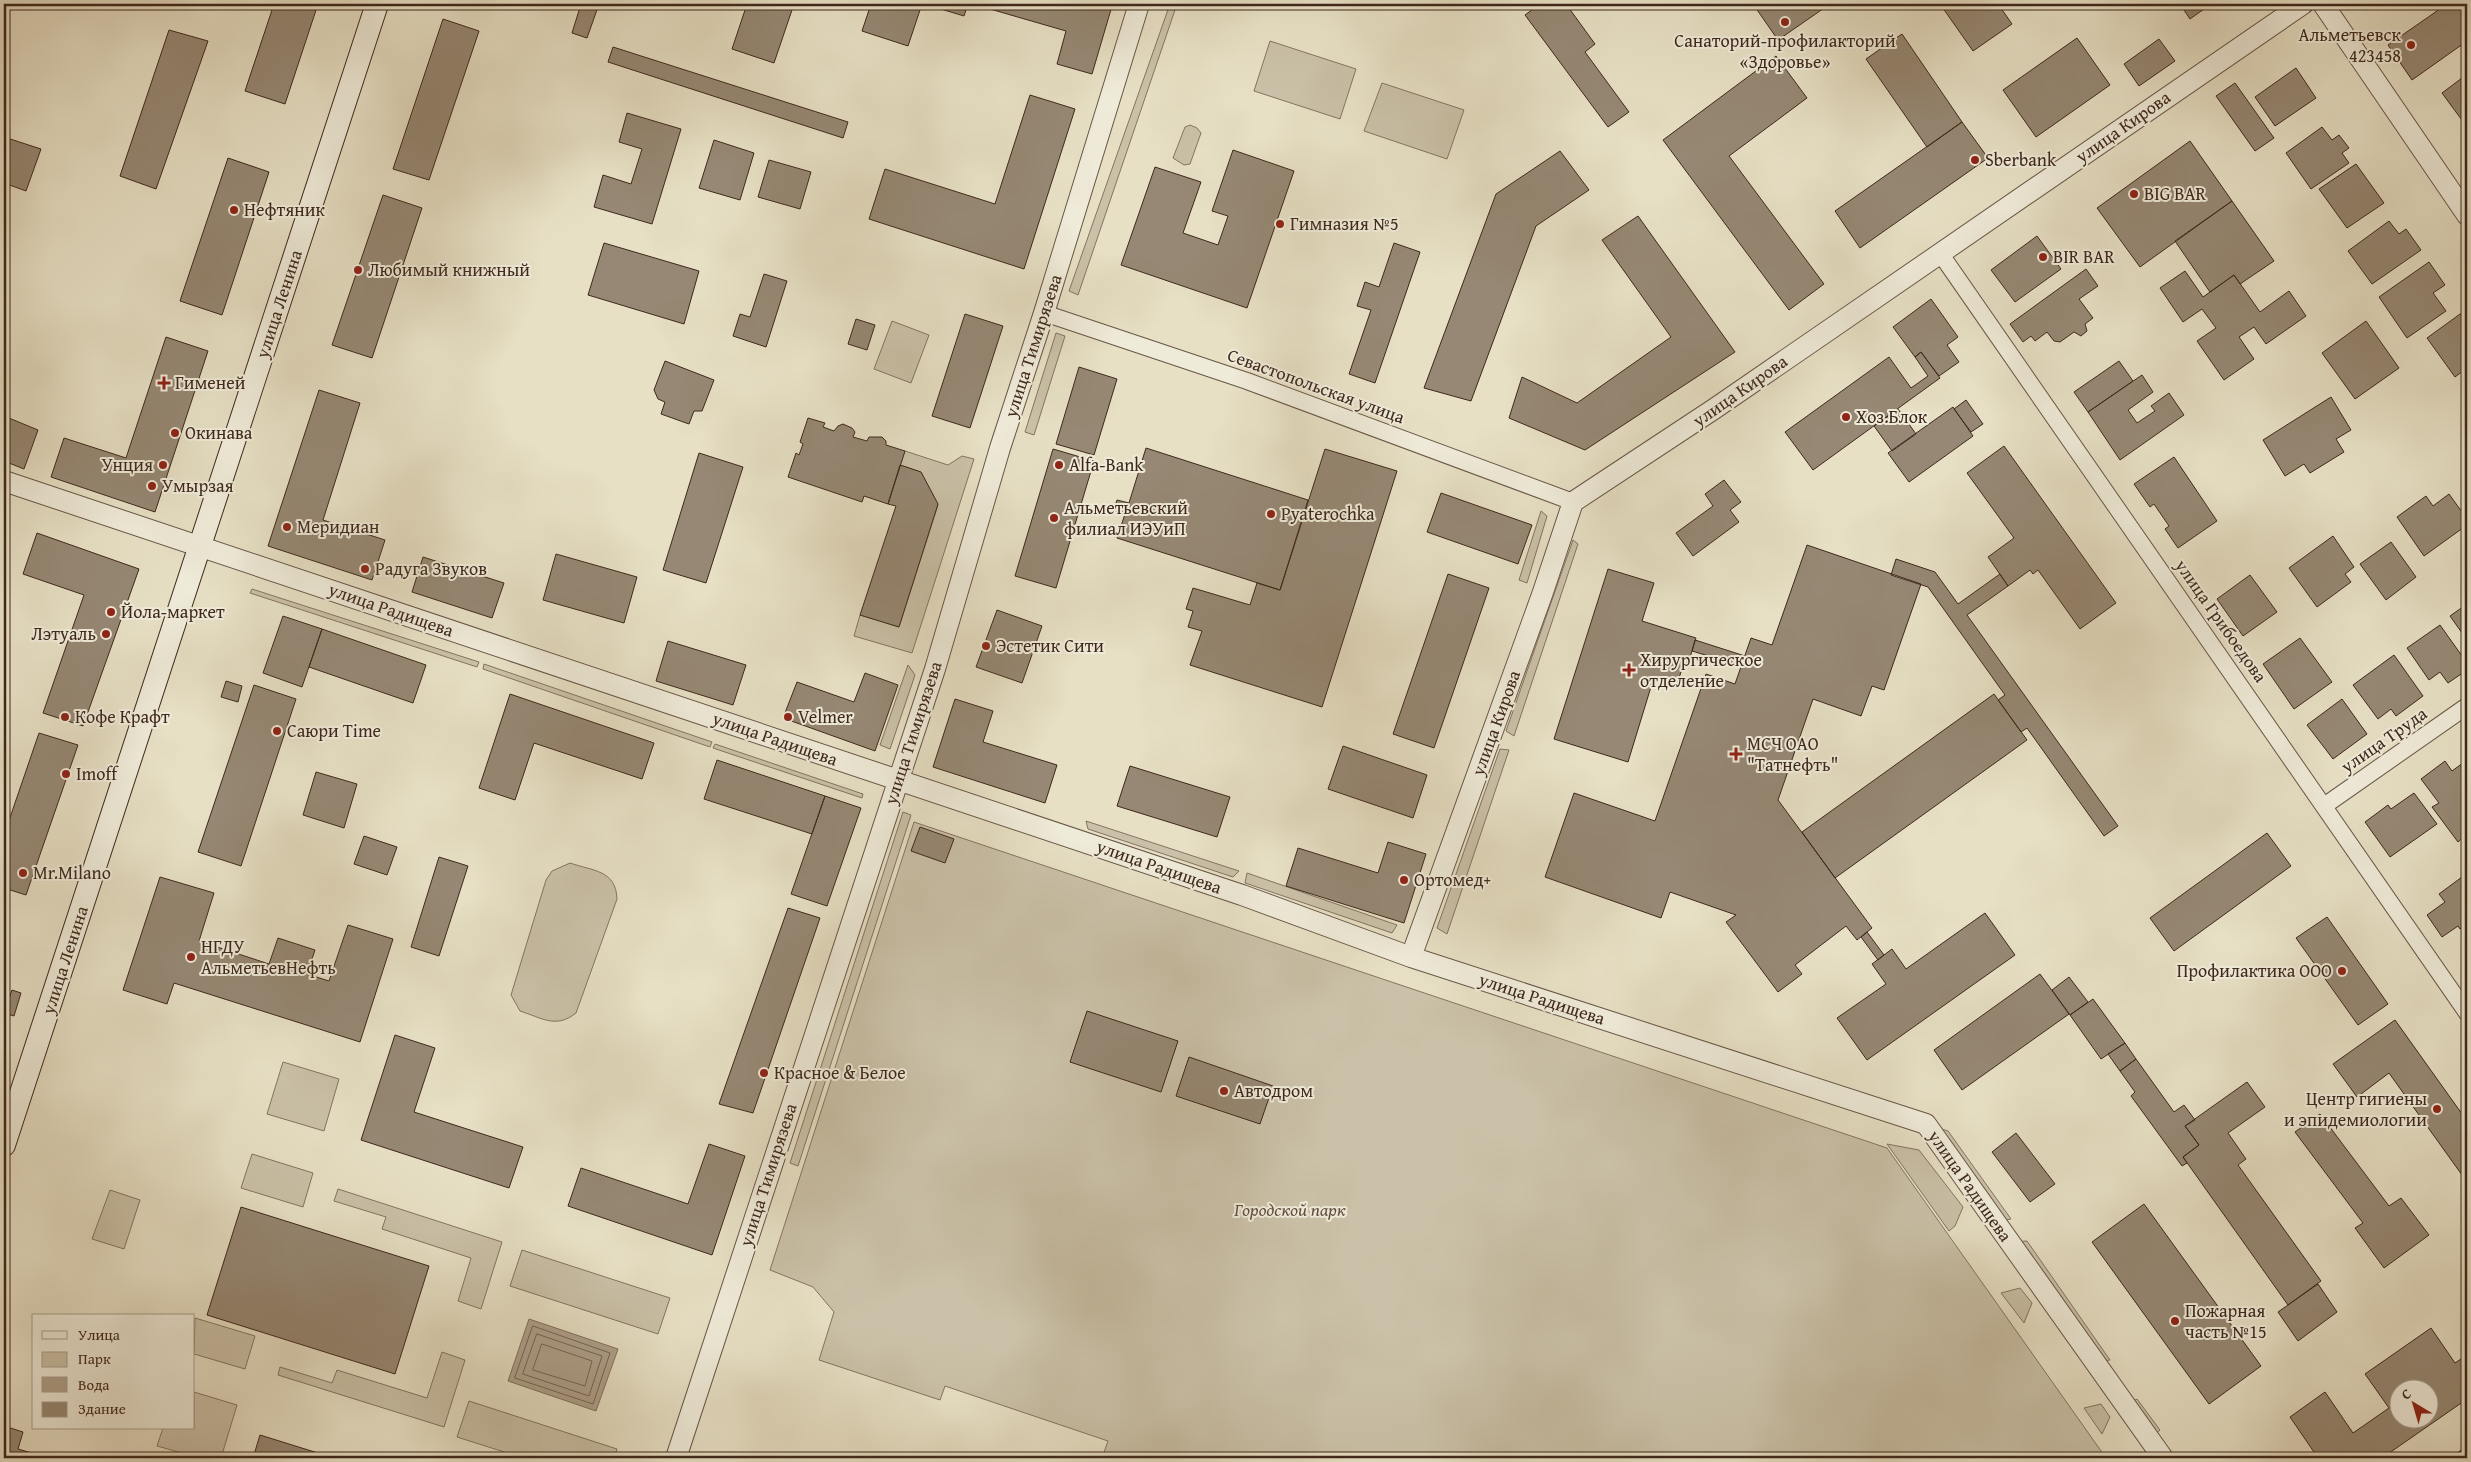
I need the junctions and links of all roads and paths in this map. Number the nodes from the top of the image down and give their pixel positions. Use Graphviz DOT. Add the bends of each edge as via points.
graph roads {
  1 [pos="377,4"];
  2 [pos="1138,4"];
  3 [pos="2303,4"];
  4 [pos="2323,4"];
  5 [pos="2467,215"];
  6 [pos="1940,253"];
  7 [pos="1044,313"];
  8 [pos="4,481"];
  9 [pos="1573,502"];
  10 [pos="200,546"];
  11 [pos="2467,706"];
  12 [pos="897,780"];
  13 [pos="2324,806"];
  14 [pos="1411,957"];
  15 [pos="2467,1013"];
  16 [pos="5,1140"];
  17 [pos="676,1458"];
  18 [pos="2162,1458"];
  1 -- 10 [label="main road, улица Ленина"];
  2 -- 7 [label="street, улица Тимирязева"];
  3 -- 6 [label="street, улица Кирова"];
  4 -- 5 [label="street"];
  6 -- 9 [label="street, улица Кирова"];
  6 -- 13 [label="street, улица Грибоедова"];
  7 -- 9 [label="street, Севастопольская улица" via="1246,381"];
  7 -- 12 [label="street, улица Тимирязева" via="935,668"];
  8 -- 10 [label="street, улица Радищева"];
  9 -- 14 [label="street, улица Кирова"];
  10 -- 12 [label="street, улица Радищева"];
  10 -- 16 [label="main road, улица Ленина"];
  11 -- 13 [label="street, улица Труда"];
  12 -- 14 [label="street, улица Радищева" via="1242,895"];
  12 -- 17 [label="street, улица Тимирязева"];
  13 -- 15 [label="street, улица Грибоедова"];
  14 -- 18 [label="street, улица Радищева" via="1926,1124"];
}
